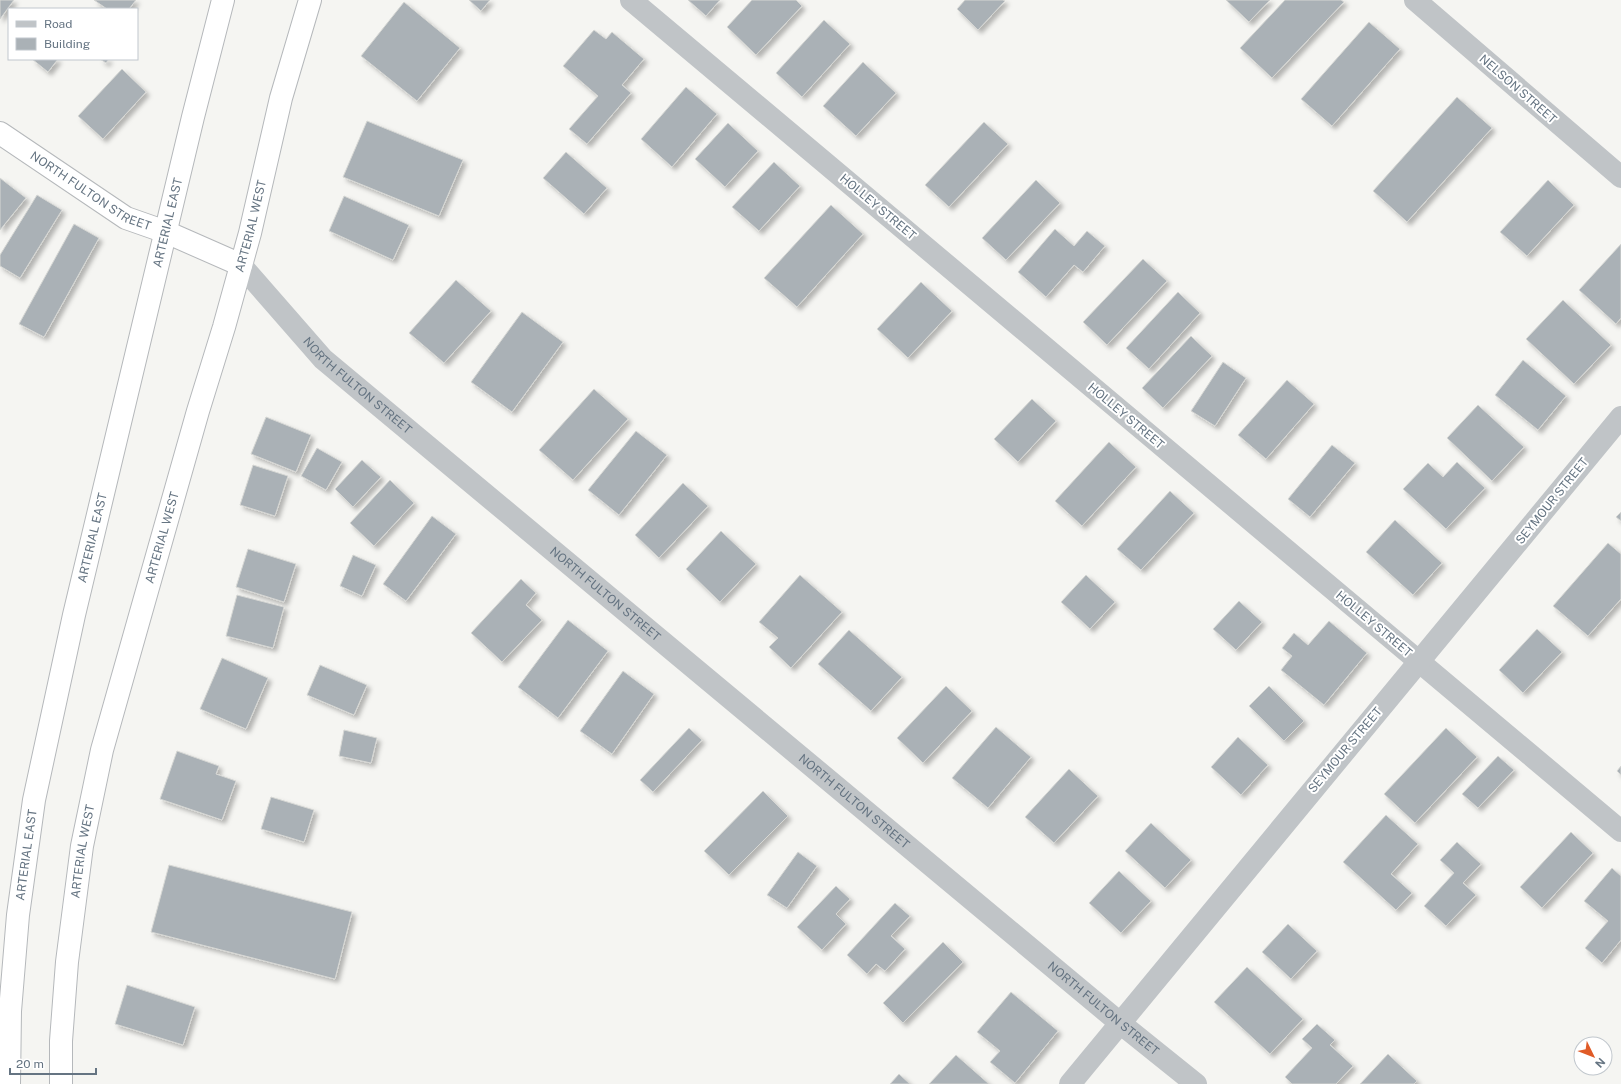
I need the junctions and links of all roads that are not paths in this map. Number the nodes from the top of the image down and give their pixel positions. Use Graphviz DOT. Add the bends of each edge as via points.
graph roads {
  1 [pos="223,0"];
  2 [pos="310,0"];
  3 [pos="631,0"];
  4 [pos="1415,0"];
  5 [pos="0,133"];
  6 [pos="1621,177"];
  7 [pos="166,232"];
  8 [pos="241,265"];
  9 [pos="1621,417"];
  10 [pos="1418,662"];
  11 [pos="1621,832"];
  12 [pos="1120,1023"];
  13 [pos="9,1084"];
  14 [pos="61,1084"];
  15 [pos="1070,1084"];
  16 [pos="1196,1084"];
  1 -- 7 [label="highway, ARTERIAL EAST"];
  2 -- 8 [label="highway, ARTERIAL WEST" via="281,98"];
  3 -- 10 [label="street, HOLLEY STREET"];
  4 -- 6 [label="street, NELSON STREET"];
  5 -- 7 [label="highway, NORTH FULTON STREET" via="126,218"];
  7 -- 8 [label="highway, NORTH FULTON STREET"];
  7 -- 13 [label="highway, ARTERIAL EAST" via="74,614 34,800 18,915 10,1011"];
  8 -- 12 [label="street, NORTH FULTON STREET" via="323,359"];
  8 -- 14 [label="highway, ARTERIAL WEST" via="102,750 82,846 66,962"];
  9 -- 10 [label="street, SEYMOUR STREET"];
  10 -- 11 [label="street, HOLLEY STREET"];
  10 -- 12 [label="street, SEYMOUR STREET"];
  12 -- 15 [label="street, SEYMOUR STREET"];
  12 -- 16 [label="street, NORTH FULTON STREET"];
}
